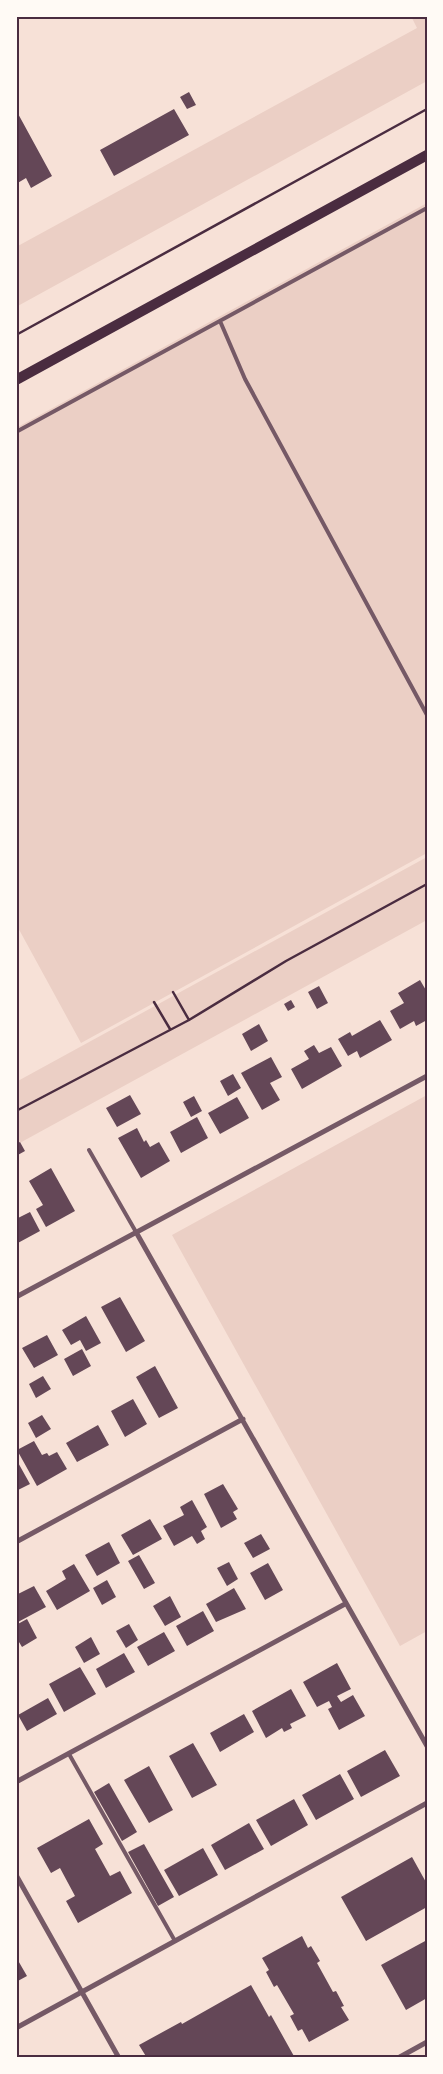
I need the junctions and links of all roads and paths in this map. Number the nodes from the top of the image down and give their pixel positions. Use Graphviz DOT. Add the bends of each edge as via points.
graph roads {
  1 [pos="427,109"];
  2 [pos="427,155"];
  3 [pos="427,208"];
  4 [pos="220,321"];
  5 [pos="16,335"];
  6 [pos="16,380"];
  7 [pos="16,432"];
  8 [pos="427,715"];
  9 [pos="427,884"];
  10 [pos="173,992"];
  11 [pos="154,1002"];
  12 [pos="188,1020"];
  13 [pos="170,1029"];
  14 [pos="427,1076"];
  15 [pos="16,1111"];
  16 [pos="89,1150"];
  17 [pos="136,1232"];
  18 [pos="16,1297"];
  19 [pos="242,1419"];
  20 [pos="16,1542"];
  21 [pos="345,1604"];
  22 [pos="427,1746"];
  23 [pos="69,1754"];
  24 [pos="16,1782"];
  25 [pos="427,1803"];
  26 [pos="16,1875"];
  27 [pos="175,1941"];
  28 [pos="82,1992"];
  29 [pos="16,2028"];
  30 [pos="427,2042"];
  31 [pos="119,2058"];
  32 [pos="398,2058"];
  1 -- 5 [label="path"];
  2 -- 6 [label="main road"];
  3 -- 4 [label="lane"];
  4 -- 7 [label="lane"];
  4 -- 8 [label="lane" via="245,379"];
  9 -- 12 [label="path" via="286,961"];
  10 -- 12 [label="path"];
  11 -- 13 [label="path"];
  12 -- 13 [label="path"];
  13 -- 15 [label="path"];
  14 -- 17 [label="street"];
  16 -- 17 [label="lane"];
  17 -- 18 [label="street"];
  17 -- 19 [label="street"];
  19 -- 20 [label="street"];
  19 -- 21 [label="street"];
  21 -- 22 [label="street"];
  21 -- 23 [label="street"];
  23 -- 24 [label="street"];
  23 -- 27 [label="lane"];
  25 -- 27 [label="street"];
  26 -- 28 [label="street"];
  27 -- 28 [label="street"];
  28 -- 29 [label="street"];
  28 -- 31 [label="street"];
  30 -- 32 [label="street"];
}
